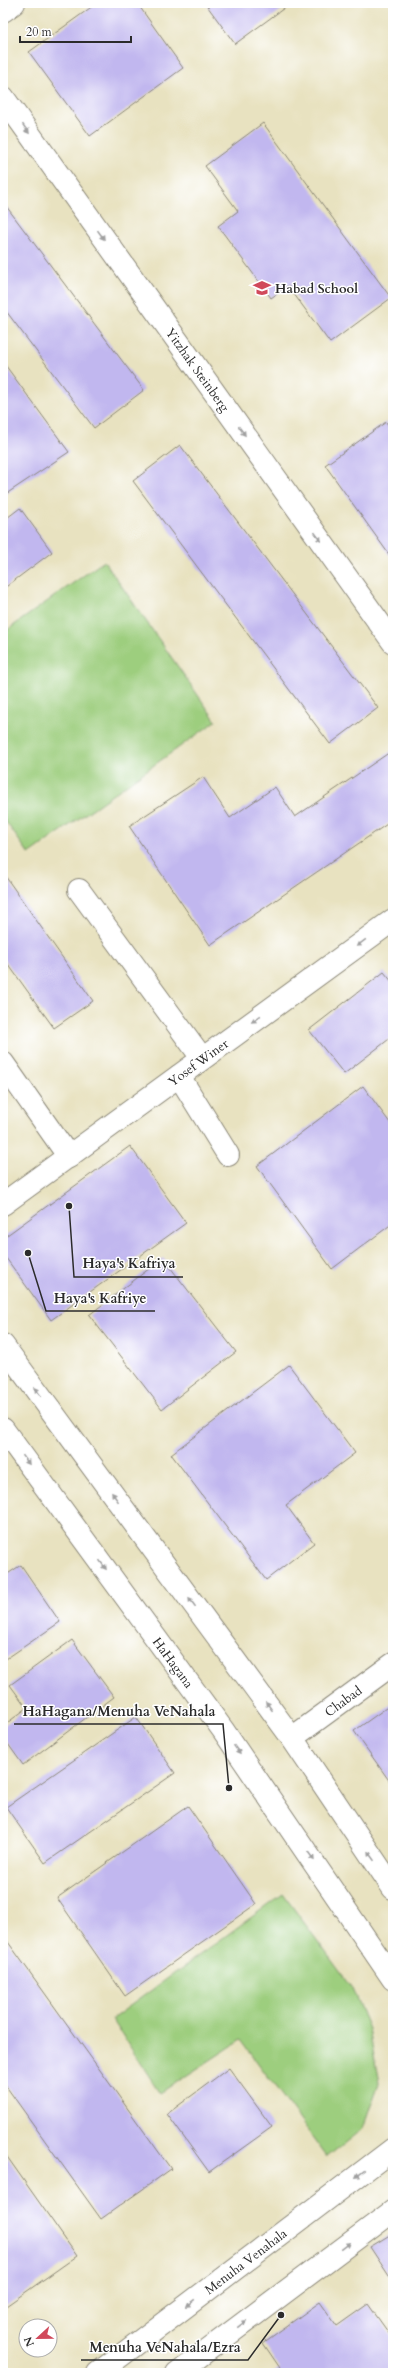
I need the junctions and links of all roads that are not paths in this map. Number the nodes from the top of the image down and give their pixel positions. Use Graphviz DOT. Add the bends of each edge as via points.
graph roads {
  1 [pos="14,3"];
  2 [pos="3,11"];
  3 [pos="3,97"];
  4 [pos="393,642"];
  5 [pos="79,890"];
  6 [pos="393,920"];
  7 [pos="202,1058"];
  8 [pos="3,1063"];
  9 [pos="179,1076"];
  10 [pos="228,1154"];
  11 [pos="69,1156"];
  12 [pos="3,1204"];
  13 [pos="3,1345"];
  14 [pos="3,1429"];
  15 [pos="393,1664"];
  16 [pos="292,1738"];
  17 [pos="393,1888"];
  18 [pos="393,1979"];
  19 [pos="392,2148"];
  20 [pos="393,2210"];
  21 [pos="98,2373"];
  22 [pos="177,2373"];
  1 -- 2 [label="street"];
  3 -- 4 [label="street, Yitzhak Steinberg, one-way"];
  5 -- 7 [label="street"];
  6 -- 7 [label="street, Yosef Winer, one-way"];
  7 -- 9 [label="street, Yosef Winer"];
  8 -- 11 [label="street"];
  9 -- 10 [label="street"];
  9 -- 11 [label="street, Yosef Winer"];
  11 -- 12 [label="street, Yosef Winer"];
  16 -- 13 [label="street, one-way"];
  14 -- 18 [label="street, HaHagana, one-way" via="223,1730"];
  15 -- 16 [label="street, Chabad"];
  17 -- 16 [label="street, one-way"];
  19 -- 21 [label="street, Menuha Venahala, one-way"];
  22 -- 20 [label="street, one-way"];
}
